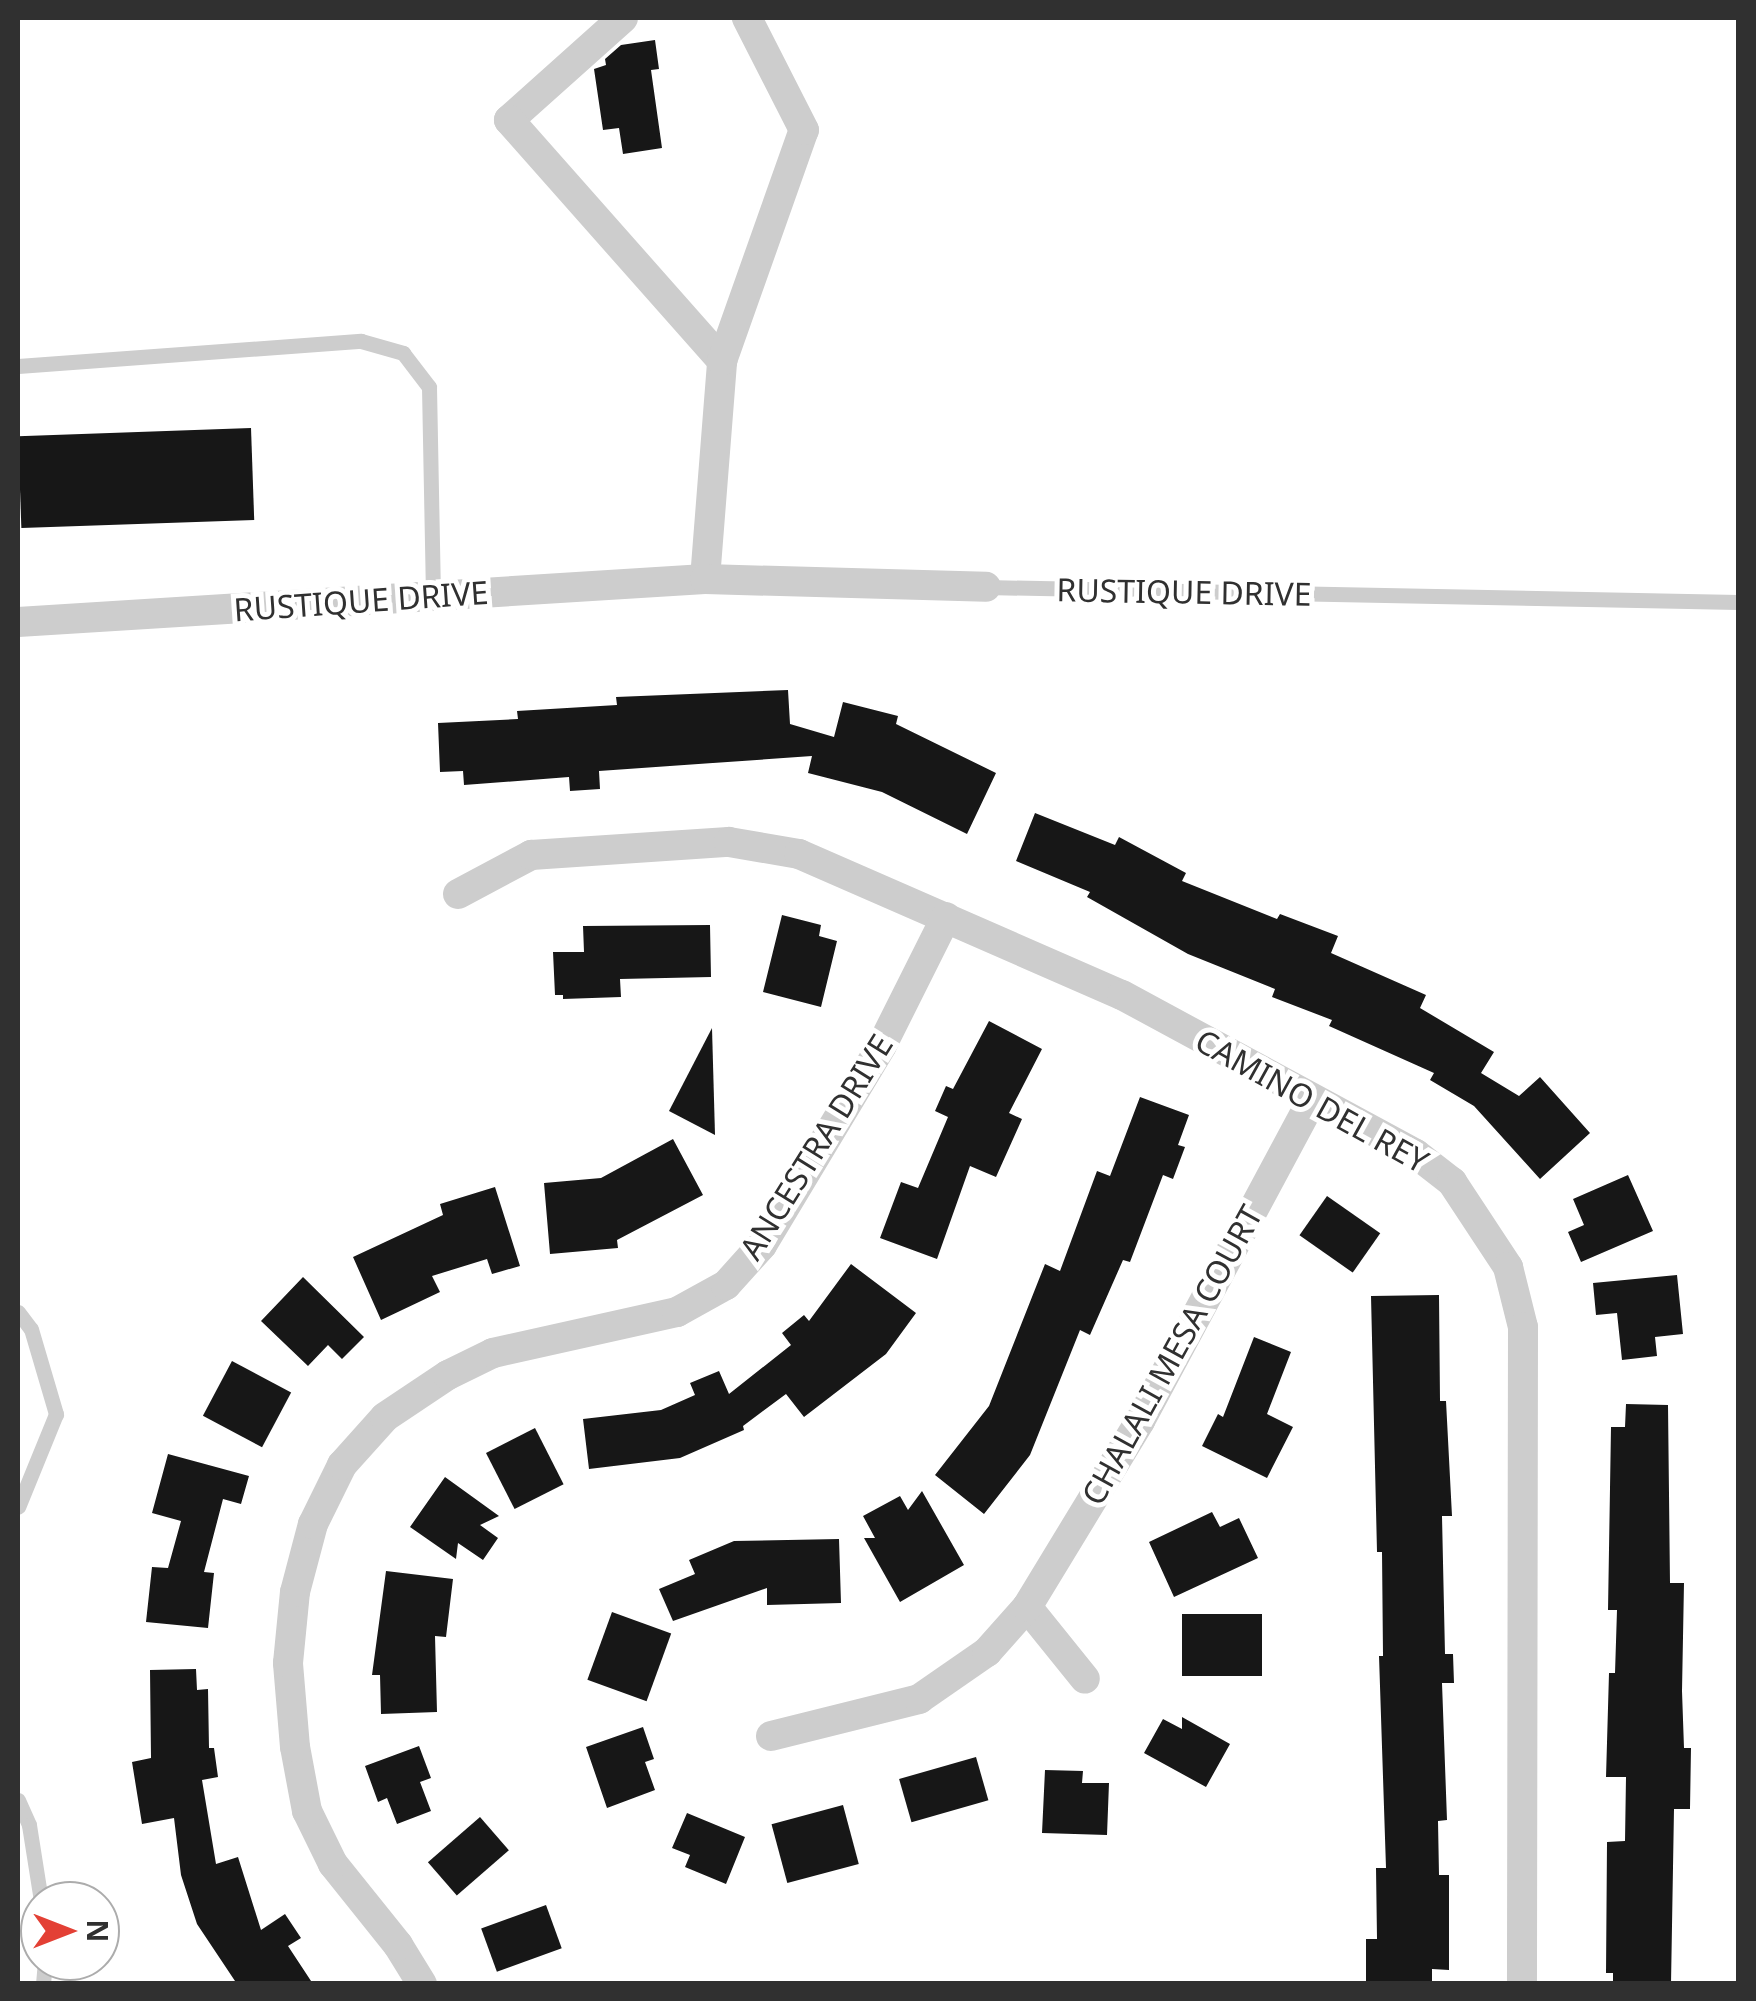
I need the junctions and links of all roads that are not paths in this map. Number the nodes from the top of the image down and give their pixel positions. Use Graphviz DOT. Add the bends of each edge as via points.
graph roads {
  1 [pos="623,18"];
  2 [pos="747,18"];
  3 [pos="722,361"];
  4 [pos="18,366"];
  5 [pos="705,579"];
  6 [pos="986,587"];
  7 [pos="433,596"];
  8 [pos="1738,602"];
  9 [pos="18,622"];
  10 [pos="458,894"];
  11 [pos="946,918"];
  12 [pos="1312,1100"];
  13 [pos="18,1312"];
  14 [pos="18,1507"];
  15 [pos="1026,1607"];
  16 [pos="1085,1679"];
  17 [pos="771,1736"];
  18 [pos="18,1800"];
  19 [pos="38,1881"];
  20 [pos="422,1984"];
  21 [pos="1522,1984"];
  1 -- 3 [label="street" via="510,120"];
  2 -- 3 [label="street" via="804,130"];
  3 -- 5 [label="street"];
  4 -- 7 [label="lane" via="362,341 403,353 428,387"];
  5 -- 6 [label="street, RUSTIQUE DRIVE"];
  5 -- 7 [label="street, RUSTIQUE DRIVE"];
  6 -- 8 [label="lane, RUSTIQUE DRIVE"];
  7 -- 9 [label="street, RUSTIQUE DRIVE"];
  10 -- 11 [label="street, CAMINO DEL REY" via="532,854 730,842 799,854"];
  11 -- 12 [label="street, CAMINO DEL REY" via="1122,995"];
  11 -- 20 [label="street, ANCESTRA DRIVE" via="882,1045 762,1246 726,1285 677,1312 494,1353 385,1416 342,1465 313,1524 295,1592 288,1663 295,1747 307,1810 334,1864"];
  12 -- 15 [label="street, CHALALI MESA COURT" via="1140,1421"];
  12 -- 21 [label="street, CAMINO DEL REY" via="1416,1154 1452,1182 1508,1268 1523,1327"];
  13 -- 14 [label="lane" via="31,1329 56,1414"];
  15 -- 16 [label="street"];
  15 -- 17 [label="street, CHALALI MESA COURT" via="988,1652 919,1699"];
  18 -- 19 [label="lane"];
}
